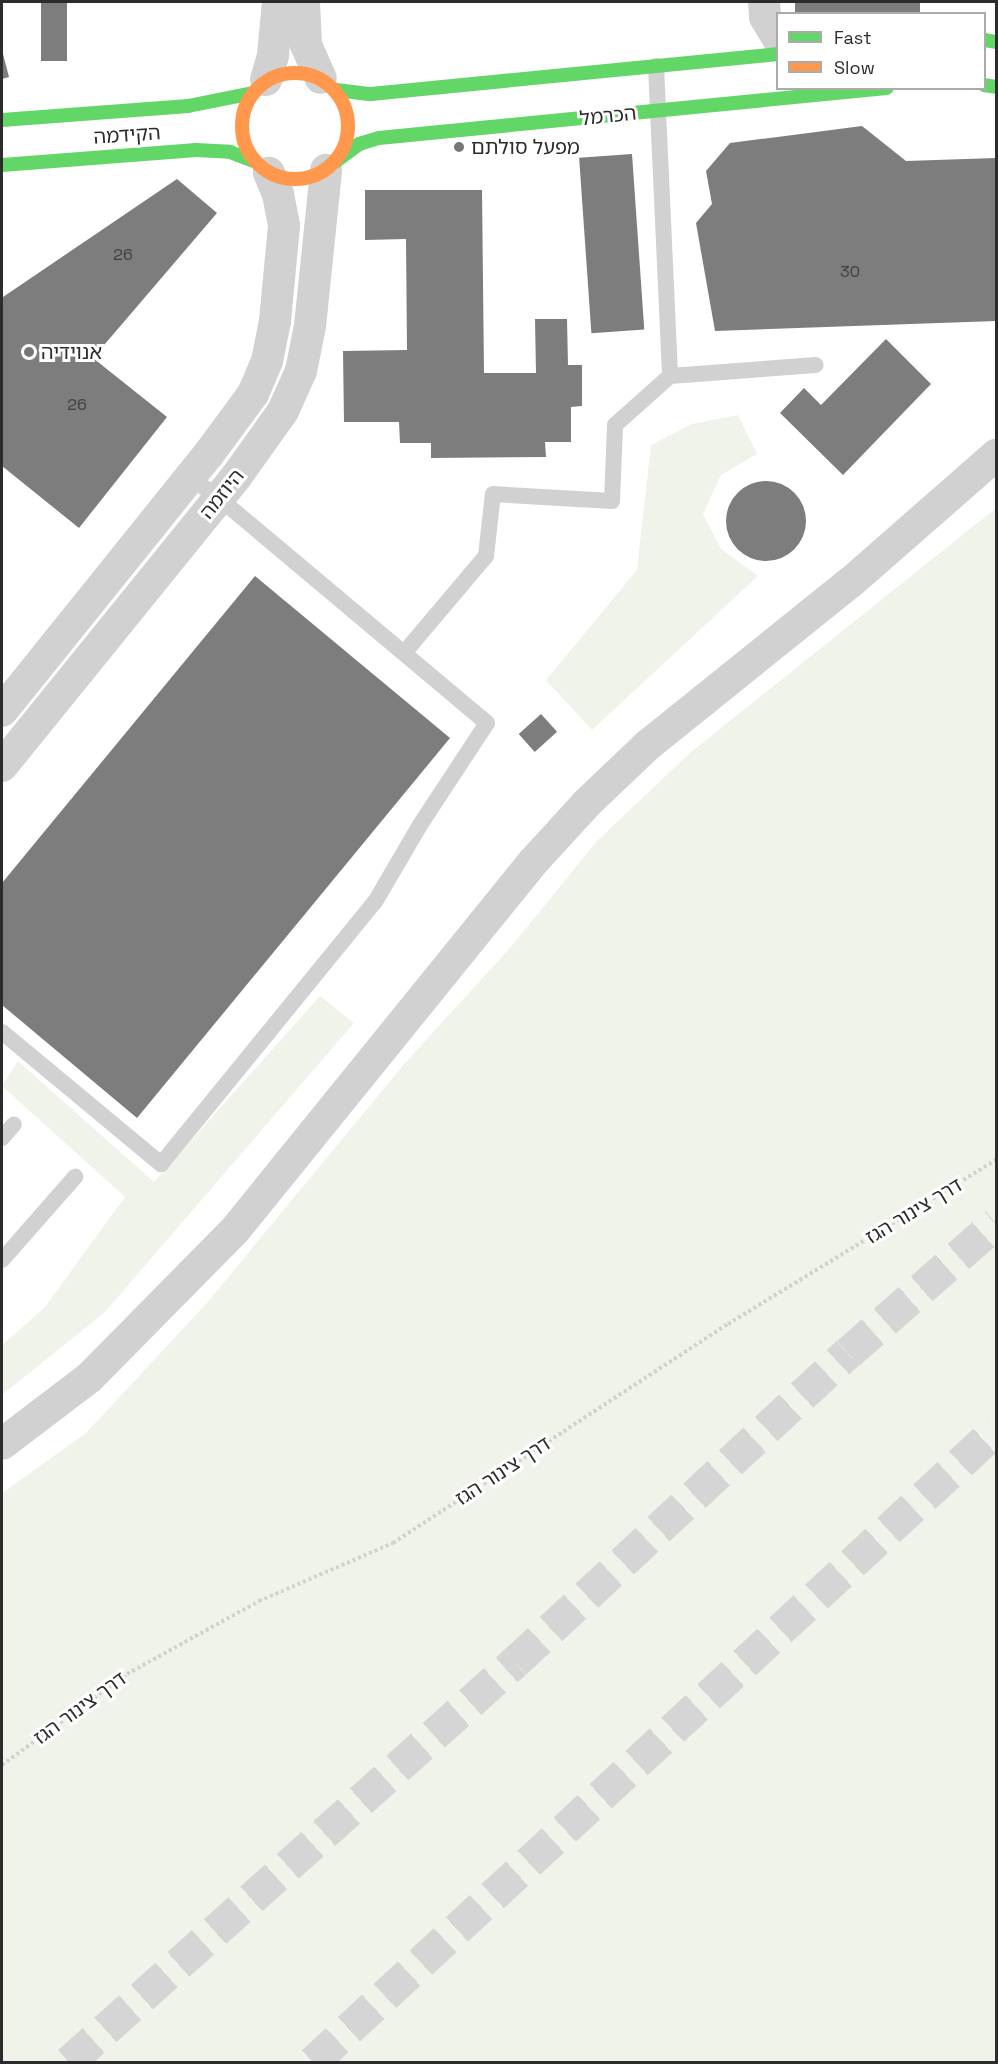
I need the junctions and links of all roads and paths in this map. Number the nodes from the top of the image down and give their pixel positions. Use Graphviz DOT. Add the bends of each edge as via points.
graph roads {
  1 [pos="278,2"];
  2 [pos="304,2"];
  3 [pos="764,2"];
  4 [pos="776,37"];
  5 [pos="776,54"];
  6 [pos="656,66"];
  7 [pos="329,84"];
  8 [pos="259,86"];
  9 [pos="867,90"];
  10 [pos="656,111"];
  11 [pos="2,120"];
  12 [pos="2,165"];
  13 [pos="331,165"];
  14 [pos="262,167"];
  15 [pos="816,365"];
  16 [pos="670,375"];
  17 [pos="996,455"];
  18 [pos="190,478"];
  19 [pos="219,498"];
  20 [pos="404,653"];
  21 [pos="2,711"];
  22 [pos="2,766"];
  23 [pos="2,1032"];
  24 [pos="14,1124"];
  25 [pos="2,1138"];
  26 [pos="996,1160"];
  27 [pos="75,1177"];
  28 [pos="2,1260"];
  29 [pos="2,1444"];
  30 [pos="2,1765"];
  1 -- 8 [label="street" via="273,56"];
  2 -- 7 [label="street" via="306,45"];
  3 -- 4 [label="street" via="765,16"];
  5 -- 6 [label="street"];
  6 -- 7 [label="street" via="371,94"];
  6 -- 10 [label="lane"];
  7 -- 8 [label="street" via="302,72 284,73"];
  7 -- 13 [label="street" via="345,106 349,125 345,145"];
  8 -- 11 [label="street, הקידמה" via="188,106"];
  8 -- 14 [label="street" via="244,109 242,126 245,145"];
  9 -- 10 [label="street, הכרמל"];
  10 -- 13 [label="street, הכרמל" via="379,138 359,144"];
  10 -- 16 [label="lane"];
  12 -- 14 [label="street, הקידמה" via="196,150 230,152"];
  13 -- 14 [label="street" via="304,179 287,179"];
  13 -- 19 [label="street, היוזמה" via="301,371 283,411"];
  14 -- 18 [label="street, היוזמה" via="278,194 284,225 267,361 253,394"];
  15 -- 16 [label="lane"];
  16 -- 20 [label="lane" via="615,425 612,501 493,494 486,556"];
  17 -- 29 [label="street" via="851,582 648,745 587,803 533,862 235,1230 89,1378"];
  18 -- 19 [label="lane"];
  18 -- 21 [label="street, היוזמה"];
  19 -- 20 [label="lane"];
  19 -- 22 [label="street, היוזמה"];
  20 -- 23 [label="lane" via="487,723 375,902 161,1164"];
  24 -- 25 [label="lane"];
  26 -- 30 [label="path, דרך צינור הגז" via="728,1324 393,1543 259,1601 127,1674"];
  27 -- 28 [label="lane"];
}
